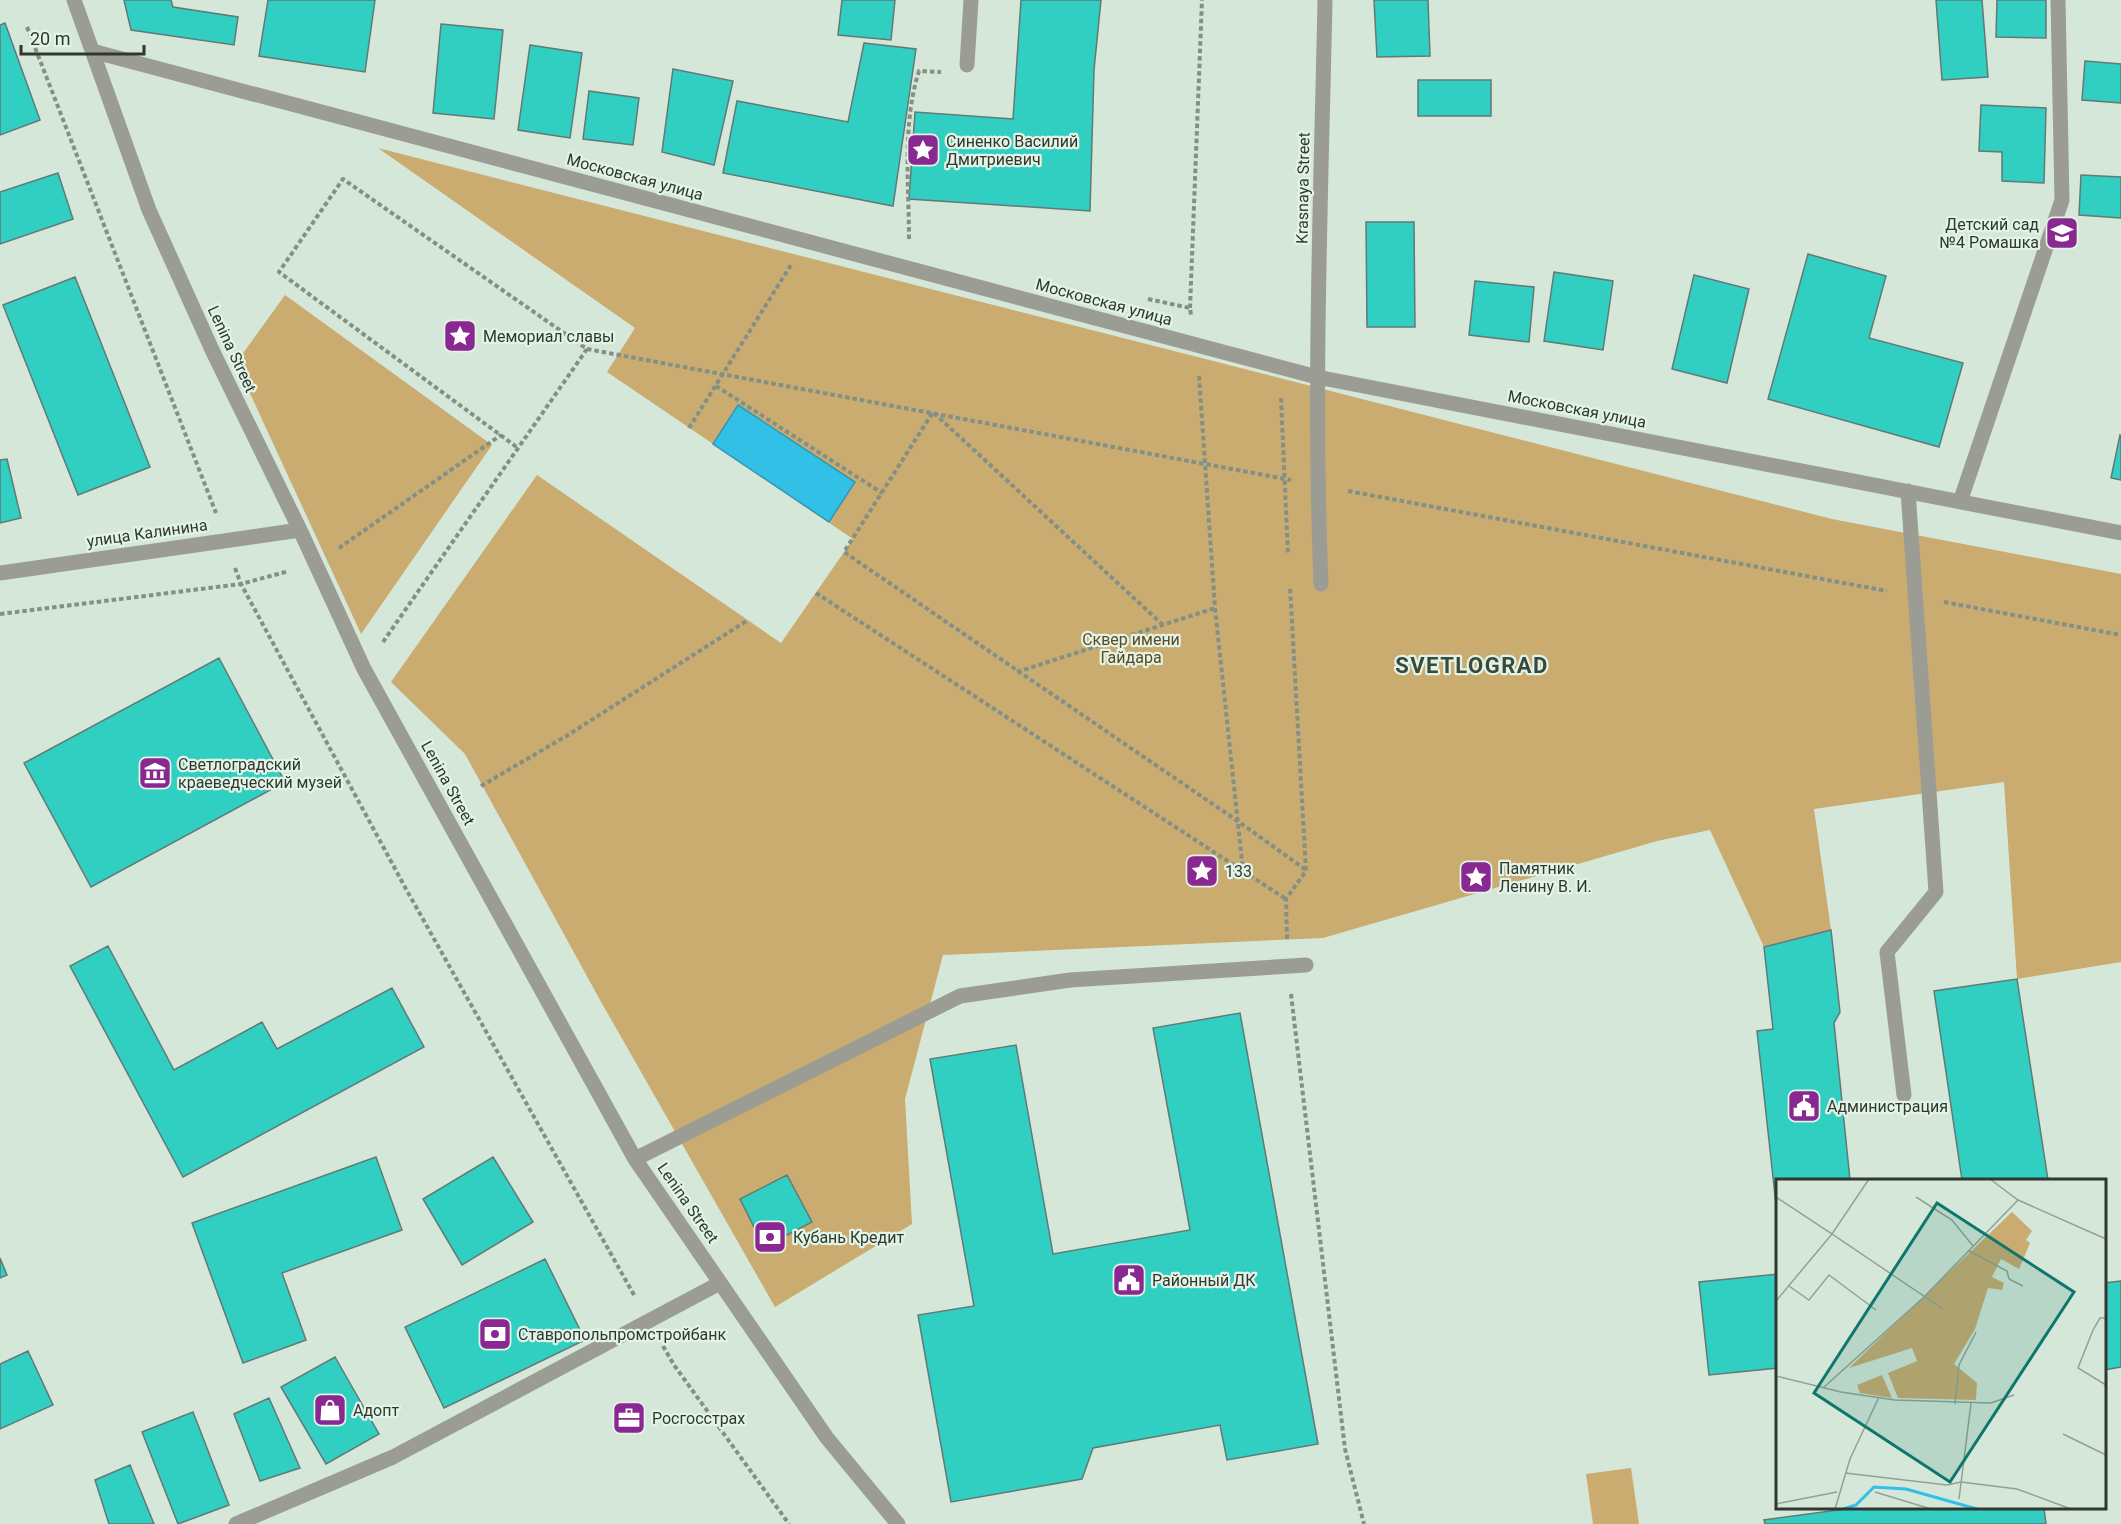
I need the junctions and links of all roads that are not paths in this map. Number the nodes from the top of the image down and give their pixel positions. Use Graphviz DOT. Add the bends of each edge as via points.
graph roads {
  1 [pos="74,0"];
  2 [pos="971,0"];
  3 [pos="1325,0"];
  4 [pos="2058,0"];
  5 [pos="92,51"];
  6 [pos="967,65"];
  7 [pos="1317,377"];
  8 [pos="1908,491"];
  9 [pos="1960,502"];
  10 [pos="300,530"];
  11 [pos="2121,533"];
  12 [pos="0,573"];
  13 [pos="1320,584"];
  14 [pos="1306,965"];
  15 [pos="1905,1095"];
  16 [pos="635,1159"];
  17 [pos="720,1283"];
  18 [pos="236,1524"];
  19 [pos="898,1524"];
  1 -- 5 [label="street, Lenina Street"];
  2 -- 6 [label="street"];
  3 -- 7 [label="street, Krasnaya Street"];
  4 -- 9 [label="street" via="2062,200"];
  5 -- 7 [label="street, Московская улица"];
  5 -- 10 [label="street, Lenina Street" via="149,210"];
  7 -- 8 [label="street, Московская улица"];
  7 -- 13 [label="street, Krasnaya Street"];
  8 -- 9 [label="street, Московская улица"];
  8 -- 15 [label="street" via="1936,892 1887,952"];
  9 -- 11 [label="street, Московская улица"];
  10 -- 12 [label="street, улица Калинина"];
  10 -- 16 [label="street, Lenina Street" via="364,669"];
  14 -- 16 [label="street" via="1070,980 960,996"];
  16 -- 17 [label="street, Lenina Street"];
  17 -- 18 [label="street" via="393,1457"];
  17 -- 19 [label="street, Lenina Street" via="827,1438"];
}
